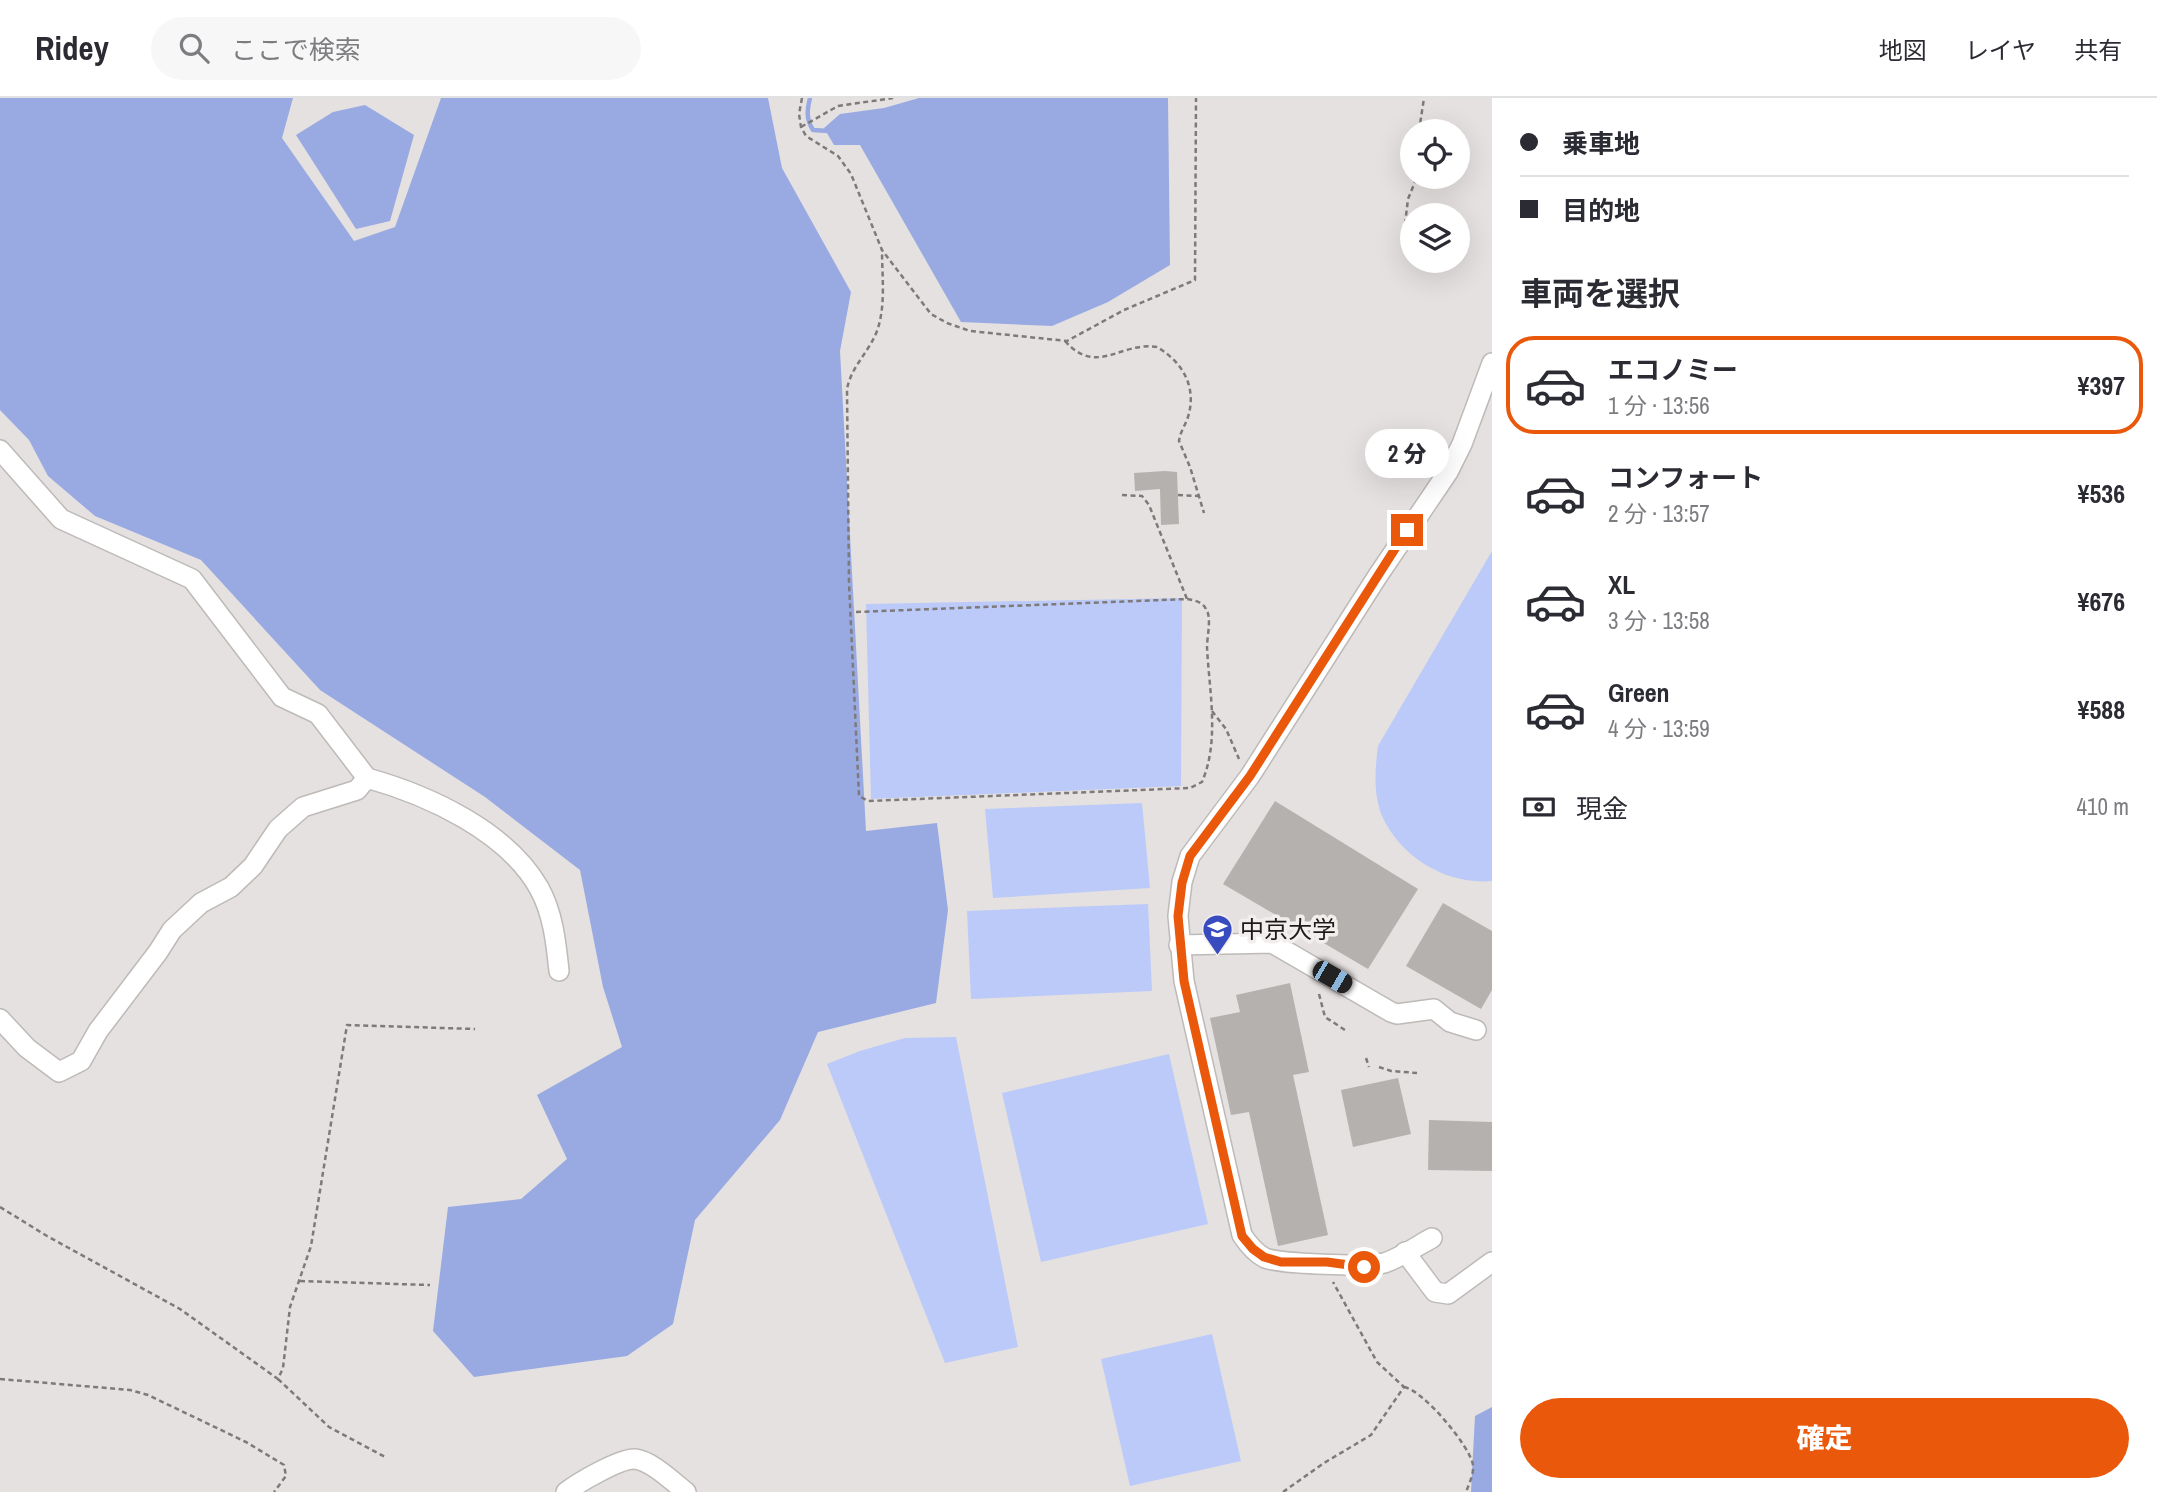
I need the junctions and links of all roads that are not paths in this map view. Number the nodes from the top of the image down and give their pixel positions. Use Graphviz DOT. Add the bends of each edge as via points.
graph roads {
  1 [pos="1492,363"];
  2 [pos="0,450"];
  3 [pos="367,778"];
  4 [pos="1179,944"];
  5 [pos="559,971"];
  6 [pos="0,1020"];
  7 [pos="1476,1030"];
  8 [pos="1432,1238"];
  9 [pos="1405,1252"];
  10 [pos="1492,1262"];
  11 [pos="566,1492"];
  12 [pos="686,1492"];
  1 -- 4 [label="street" via="1448,472 1250,776 1190,856 1182,883"];
  2 -- 3 [label="street" via="61,519 192,579 282,697 318,714"];
  3 -- 5 [label="street" via="420,794 494,838 526,867 541,890 555,930"];
  3 -- 6 [label="street" via="357,790 303,807 278,829 232,887 201,903 172,930 82,1060 60,1072"];
  4 -- 7 [label="street" via="1272,943 1391,1012 1434,1009 1450,1022"];
  4 -- 9 [label="street" via="1242,1236 1264,1257 1281,1262 1364,1267"];
  8 -- 9 [label="street"];
  9 -- 10 [label="street" via="1436,1292 1448,1294"];
  11 -- 12 [label="street" via="634,1459"];
}
